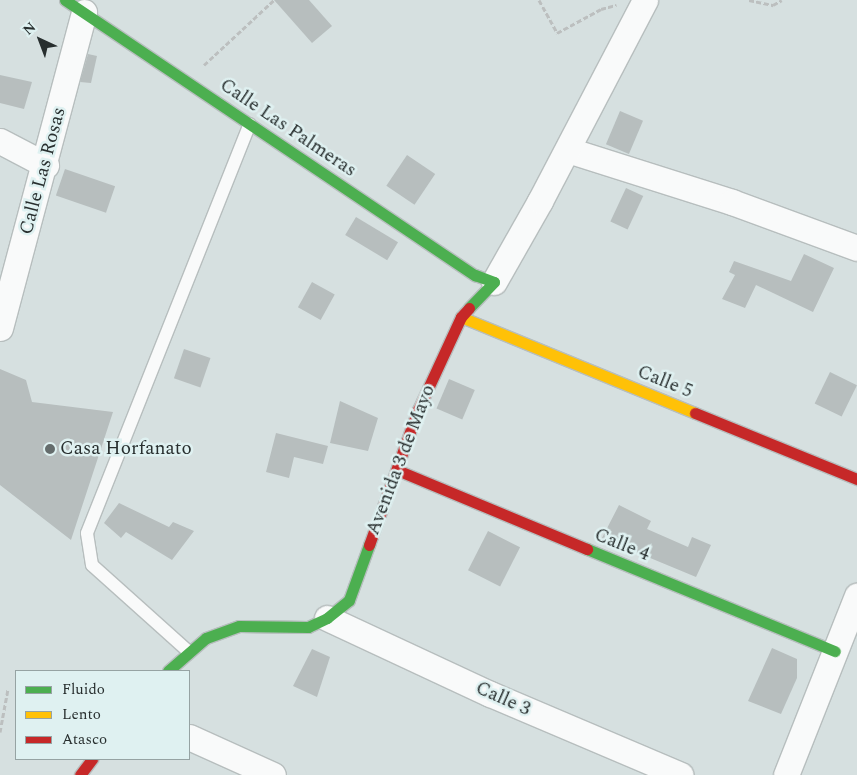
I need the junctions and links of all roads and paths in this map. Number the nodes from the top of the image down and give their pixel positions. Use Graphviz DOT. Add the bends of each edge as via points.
graph roads {
  1 [pos="274,0"];
  2 [pos="539,0"];
  3 [pos="646,0"];
  4 [pos="749,0"];
  5 [pos="782,0"];
  6 [pos="620,4"];
  7 [pos="75,6"];
  8 [pos="187,81"];
  9 [pos="250,124"];
  10 [pos="0,141"];
  11 [pos="568,150"];
  12 [pos="46,165"];
  13 [pos="857,248"];
  14 [pos="494,282"];
  15 [pos="461,317"];
  16 [pos="0,328"];
  17 [pos="397,470"];
  18 [pos="857,479"];
  19 [pos="857,596"];
  20 [pos="328,618"];
  21 [pos="835,651"];
  22 [pos="189,652"];
  23 [pos="169,670"];
  24 [pos="8,689"];
  25 [pos="0,732"];
  26 [pos="190,737"];
  27 [pos="91,760"];
  28 [pos="80,775"];
  29 [pos="273,775"];
  30 [pos="681,775"];
  31 [pos="786,775"];
  1 -- 8 [label="path"];
  2 -- 6 [label="path" via="557,33 600,9"];
  3 -- 11 [label="street, Avenida 3 de Mayo"];
  4 -- 5 [label="path" via="774,5"];
  7 -- 8 [label="street, Calle Las Palmeras"];
  7 -- 12 [label="street, Calle Las Rosas"];
  8 -- 9 [label="street, Calle Las Palmeras"];
  9 -- 14 [label="street, Calle Las Palmeras" via="475,275"];
  9 -- 22 [label="lane" via="86,533 92,565"];
  10 -- 12 [label="street"];
  11 -- 13 [label="street" via="732,202"];
  11 -- 14 [label="street, Avenida 3 de Mayo"];
  12 -- 16 [label="street, Calle Las Rosas"];
  14 -- 15 [label="street, Avenida 3 de Mayo"];
  15 -- 17 [label="street, Avenida 3 de Mayo" via="418,410"];
  15 -- 18 [label="street, Calle 5"];
  17 -- 20 [label="street, Avenida 3 de Mayo" via="349,600"];
  17 -- 21 [label="street, Calle 4"];
  19 -- 21 [label="street"];
  20 -- 22 [label="street, Avenida 3 de Mayo" via="308,627 240,626 206,638"];
  20 -- 30 [label="street, Calle 3" via="490,694"];
  21 -- 31 [label="street"];
  22 -- 23 [label="street, Avenida 3 de Mayo"];
  24 -- 25 [label="path"];
  26 -- 29 [label="street"];
  27 -- 28 [label="street"];
}
